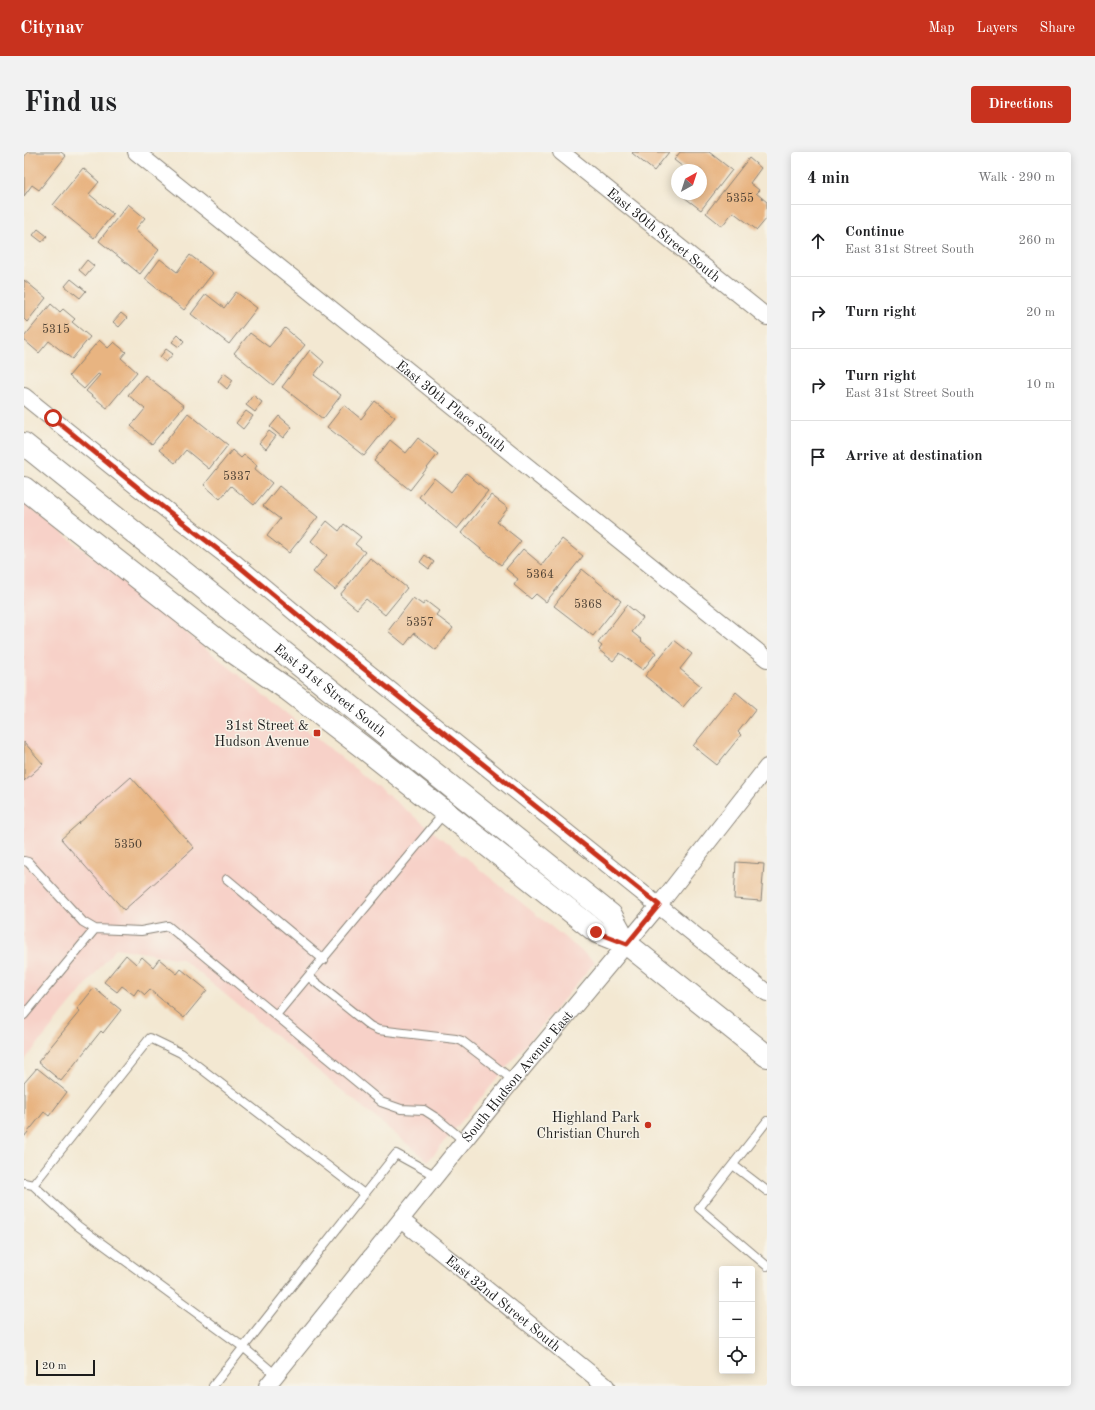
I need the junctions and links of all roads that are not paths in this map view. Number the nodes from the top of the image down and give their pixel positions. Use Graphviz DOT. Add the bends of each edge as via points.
graph roads {
  1 [pos="136,152"];
  2 [pos="561,152"];
  3 [pos="767,316"];
  4 [pos="24,396"];
  5 [pos="24,444"];
  6 [pos="24,488"];
  7 [pos="767,659"];
  8 [pos="767,767"];
  9 [pos="445,812"];
  10 [pos="24,861"];
  11 [pos="226,879"];
  12 [pos="659,905"];
  13 [pos="95,929"];
  14 [pos="627,944"];
  15 [pos="324,960"];
  16 [pos="309,977"];
  17 [pos="767,992"];
  18 [pos="24,1015"];
  19 [pos="276,1015"];
  20 [pos="767,1056"];
  21 [pos="513,1080"];
  22 [pos="766,1123"];
  23 [pos="464,1141"];
  24 [pos="733,1165"];
  25 [pos="436,1176"];
  26 [pos="28,1184"];
  27 [pos="767,1191"];
  28 [pos="364,1194"];
  29 [pos="401,1220"];
  30 [pos="767,1266"];
  31 [pos="243,1347"];
  32 [pos="271,1381"];
  33 [pos="213,1386"];
  34 [pos="606,1386"];
  1 -- 7 [label="street, East 30th Place South"];
  2 -- 3 [label="street, East 30th Street South"];
  4 -- 12 [label="street"];
  5 -- 14 [label="main road, East 31st Street South" via="611,915"];
  6 -- 9 [label="main road, East 31st Street South" via="226,647 287,689"];
  8 -- 12 [label="street, South Hudson Avenue East"];
  9 -- 14 [label="main road, East 31st Street South" via="596,932"];
  9 -- 15 [label="lane"];
  10 -- 13 [label="lane" via="28,862 83,922"];
  11 -- 15 [label="lane"];
  12 -- 14 [label="street, South Hudson Avenue East"];
  12 -- 17 [label="street"];
  13 -- 18 [label="lane"];
  13 -- 19 [label="lane" via="141,931 168,926"];
  14 -- 20 [label="main road, East 31st Street South"];
  14 -- 21 [label="street, South Hudson Avenue East"];
  15 -- 16 [label="lane"];
  16 -- 19 [label="lane"];
  16 -- 21 [label="lane" via="374,1028 456,1038"];
  19 -- 23 [label="lane" via="381,1102 401,1109 424,1110"];
  21 -- 23 [label="street, South Hudson Avenue East"];
  22 -- 24 [label="lane"];
  23 -- 25 [label="street, South Hudson Avenue East"];
  24 -- 27 [label="lane"];
  24 -- 30 [label="lane" via="699,1208"];
  25 -- 28 [label="lane" via="396,1154"];
  25 -- 29 [label="street, South Hudson Avenue East"];
  26 -- 28 [label="lane" via="150,1038 181,1053"];
  26 -- 31 [label="lane" via="78,1226"];
  28 -- 31 [label="lane"];
  29 -- 32 [label="street, South Hudson Avenue East"];
  29 -- 34 [label="street, East 32nd Street South"];
  31 -- 32 [label="lane"];
  31 -- 33 [label="lane"];
}
